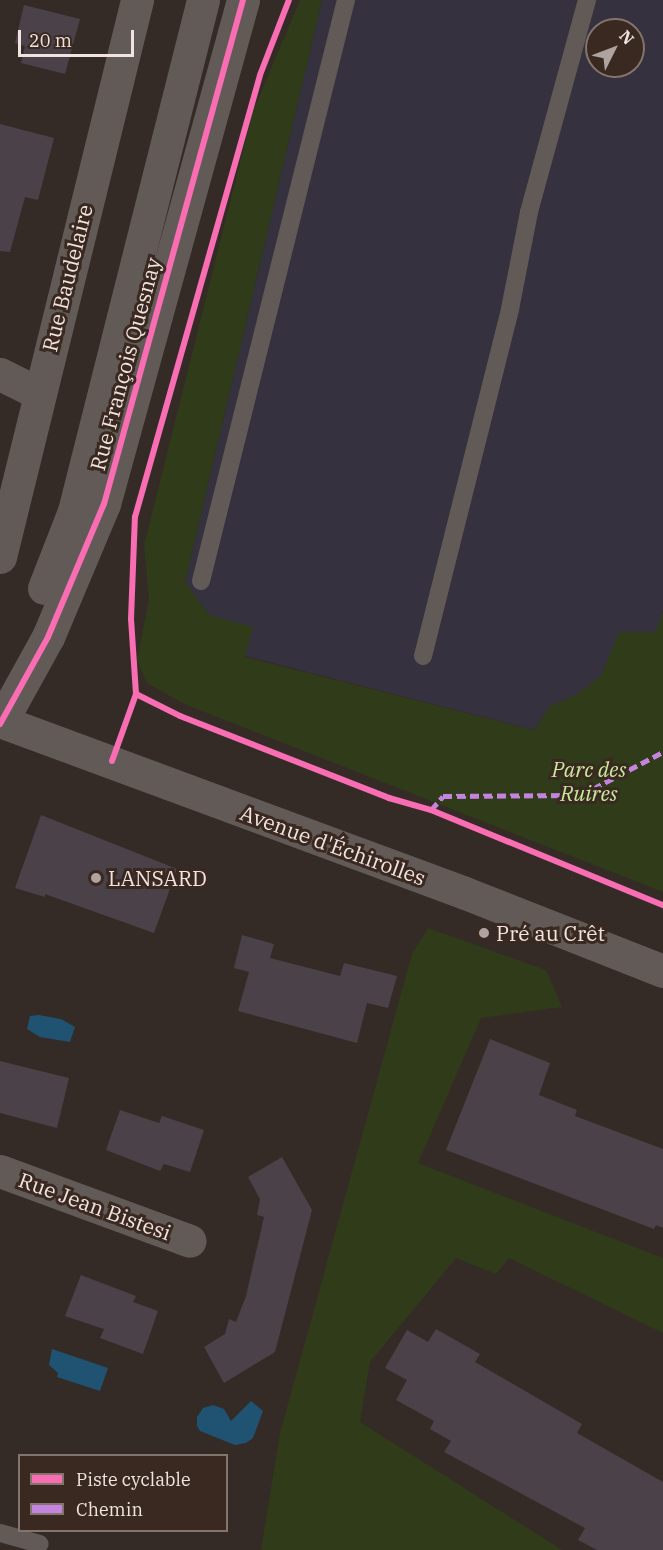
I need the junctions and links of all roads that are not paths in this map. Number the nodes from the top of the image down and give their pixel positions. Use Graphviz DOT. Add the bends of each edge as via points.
graph roads {
  1 [pos="137,0"];
  2 [pos="203,0"];
  3 [pos="243,0"];
  4 [pos="346,0"];
  5 [pos="587,0"];
  6 [pos="0,374"];
  7 [pos="38,393"];
  8 [pos="0,557"];
  9 [pos="201,581"];
  10 [pos="423,656"];
  11 [pos="0,722"];
  12 [pos="663,971"];
  13 [pos="0,1171"];
  14 [pos="190,1241"];
  15 [pos="0,1533"];
  16 [pos="40,1544"];
  1 -- 7 [label="street, Rue Baudelaire"];
  2 -- 11 [label="street, Rue François Quesnay" via="74,511 28,632"];
  3 -- 11 [label="street, Rue François Quesnay" via="104,504 48,637"];
  4 -- 9 [label="lane"];
  5 -- 10 [label="lane" via="529,212 510,309"];
  6 -- 7 [label="street"];
  7 -- 8 [label="street, Rue Baudelaire"];
  11 -- 12 [label="street, Avenue d'Échirolles" via="465,893"];
  13 -- 14 [label="street, Rue Jean Bistesi"];
  15 -- 16 [label="lane"];
}
